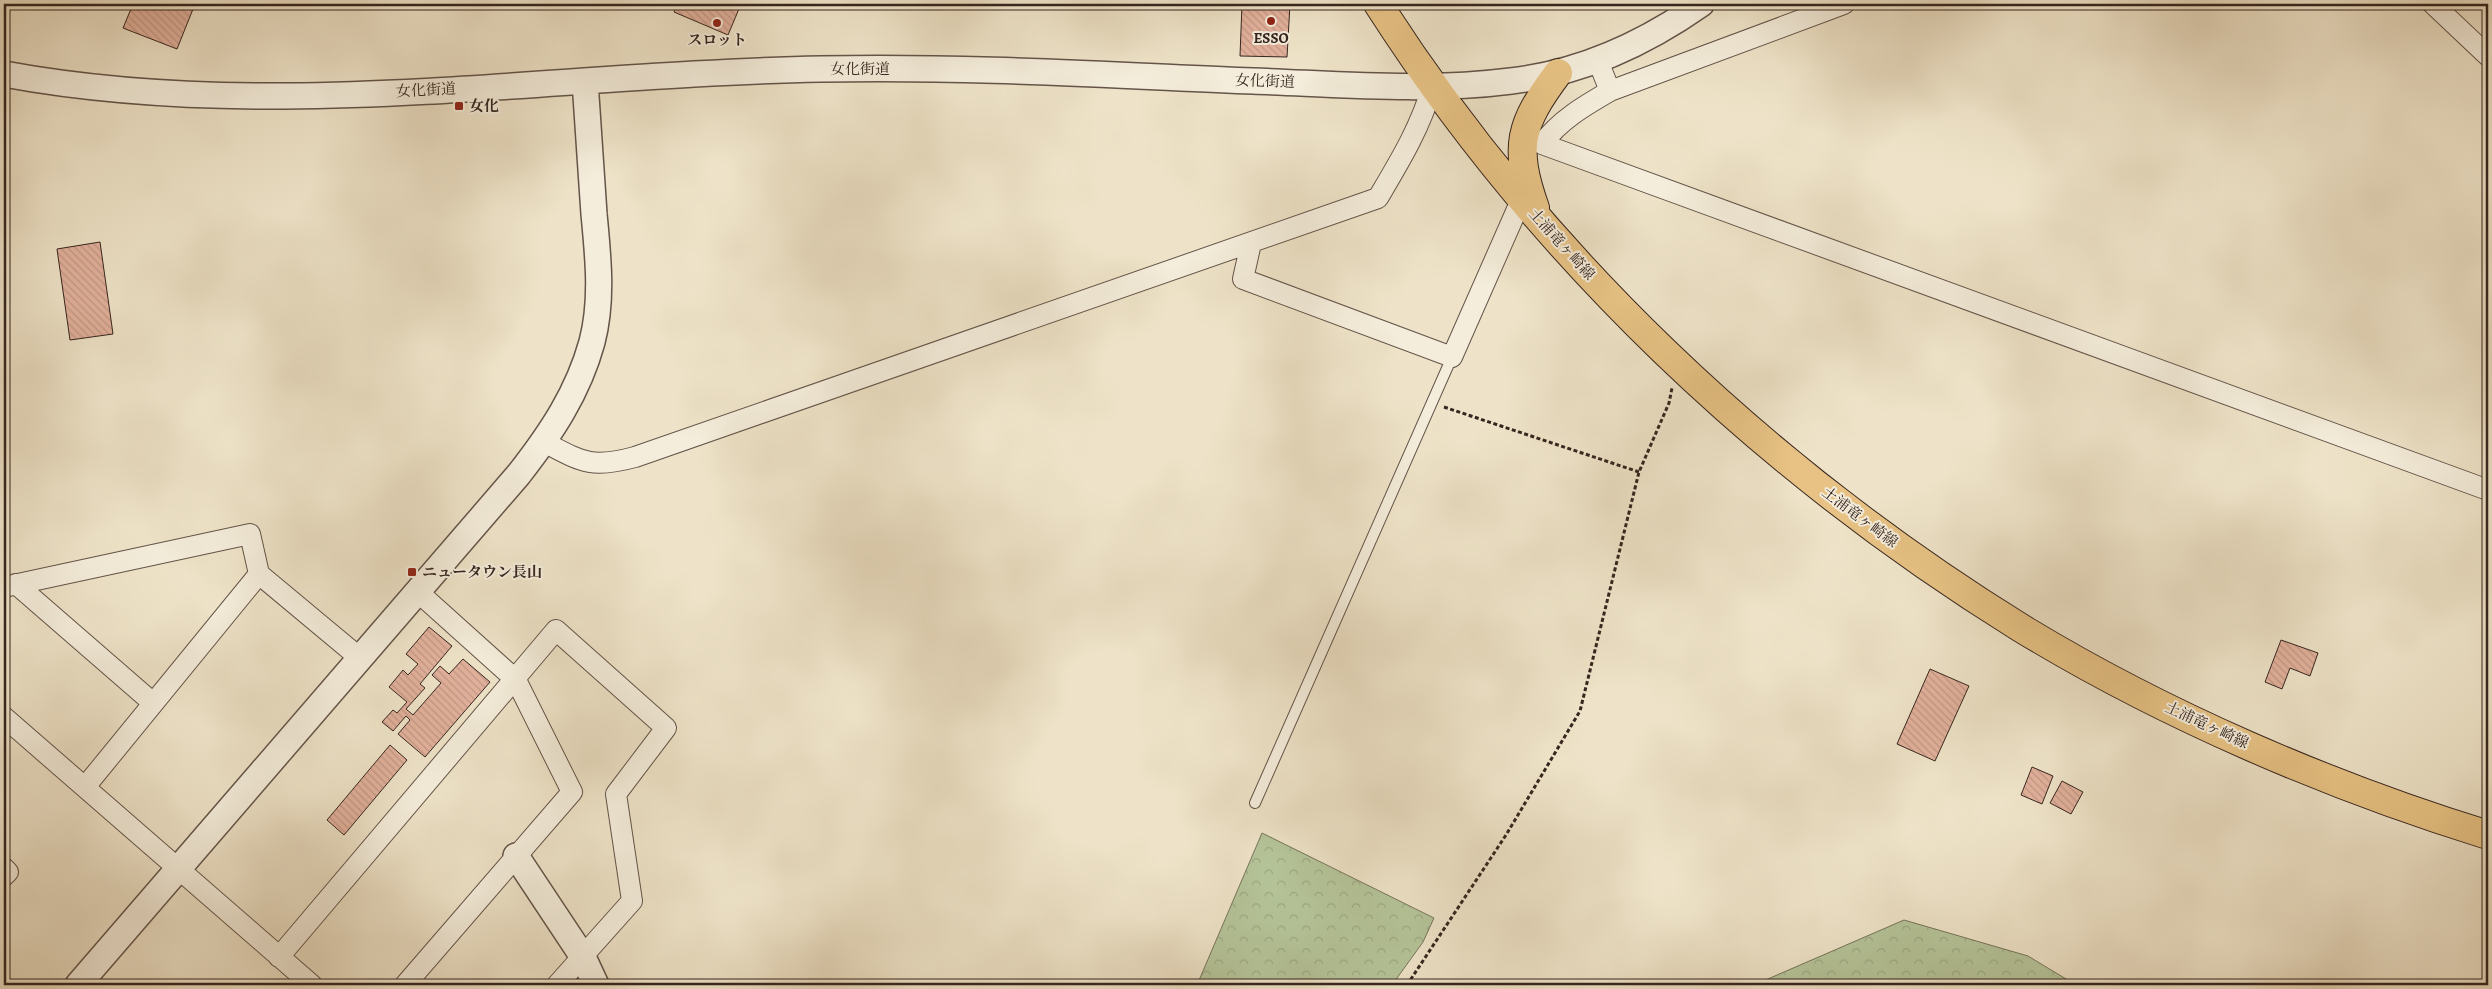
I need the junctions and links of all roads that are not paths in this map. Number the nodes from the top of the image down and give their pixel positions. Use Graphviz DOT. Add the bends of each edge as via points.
graph roads {
  1 [pos="1378,4"];
  2 [pos="1701,4"];
  3 [pos="1844,4"];
  4 [pos="2433,4"];
  5 [pos="2488,56"];
  6 [pos="1598,61"];
  7 [pos="1558,73"];
  8 [pos="4,74"];
  9 [pos="585,81"];
  10 [pos="1433,85"];
  11 [pos="1610,91"];
  12 [pos="1530,207"];
  13 [pos="1252,243"];
  14 [pos="1452,356"];
  15 [pos="544,442"];
  16 [pos="2488,490"];
  17 [pos="259,574"];
  18 [pos="10,586"];
  19 [pos="418,592"];
  20 [pos="360,659"];
  21 [pos="516,680"];
  22 [pos="153,703"];
  23 [pos="4,717"];
  24 [pos="84,787"];
  25 [pos="1255,803"];
  26 [pos="2488,835"];
  27 [pos="516,856"];
  28 [pos="4,868"];
  29 [pos="179,870"];
  30 [pos="4,876"];
  31 [pos="279,957"];
  32 [pos="583,957"];
  33 [pos="78,985"];
  34 [pos="312,985"];
  35 [pos="406,985"];
  36 [pos="557,985"];
  37 [pos="596,985"];
  1 -- 10 [label="main road, 土浦竜ヶ崎線"];
  2 -- 6 [label="street, 女化街道" via="1677,21"];
  3 -- 11 [label="street"];
  4 -- 5 [label="street"];
  6 -- 7 [label="street, 女化街道"];
  6 -- 11 [label="street"];
  7 -- 10 [label="street, 女化街道" via="1503,82"];
  7 -- 12 [label="main road" via="1538,100 1522,141"];
  8 -- 9 [label="street, 女化街道" via="102,89 171,95 285,98"];
  9 -- 10 [label="street, 女化街道" via="842,69 997,70"];
  9 -- 15 [label="street" via="599,275 598,309 592,341 572,394"];
  10 -- 12 [label="main road, 土浦竜ヶ崎線"];
  10 -- 13 [label="street" via="1414,138 1378,198"];
  11 -- 16 [label="street" via="1554,128 1542,144"];
  12 -- 14 [label="street"];
  12 -- 26 [label="main road, 土浦竜ヶ崎線" via="1618,304 1729,411 1842,504 1958,587 2087,666 2244,743 2385,802"];
  13 -- 14 [label="street" via="1243,280"];
  13 -- 15 [label="street" via="613,463 594,464 579,460"];
  14 -- 25 [label="lane"];
  15 -- 19 [label="street"];
  17 -- 18 [label="street" via="250,534"];
  17 -- 20 [label="street"];
  17 -- 22 [label="street"];
  18 -- 22 [label="street"];
  19 -- 20 [label="street"];
  19 -- 21 [label="street"];
  20 -- 29 [label="street"];
  21 -- 27 [label="street" via="572,792"];
  21 -- 31 [label="street"];
  21 -- 32 [label="street" via="556,630 666,728 616,794 632,901"];
  22 -- 24 [label="street"];
  23 -- 24 [label="street"];
  24 -- 29 [label="street"];
  27 -- 32 [label="street"];
  27 -- 35 [label="street"];
  28 -- 30 [label="street" via="8,872"];
  29 -- 31 [label="street"];
  29 -- 33 [label="street"];
  31 -- 34 [label="street"];
  32 -- 36 [label="street"];
  32 -- 37 [label="street"];
}
